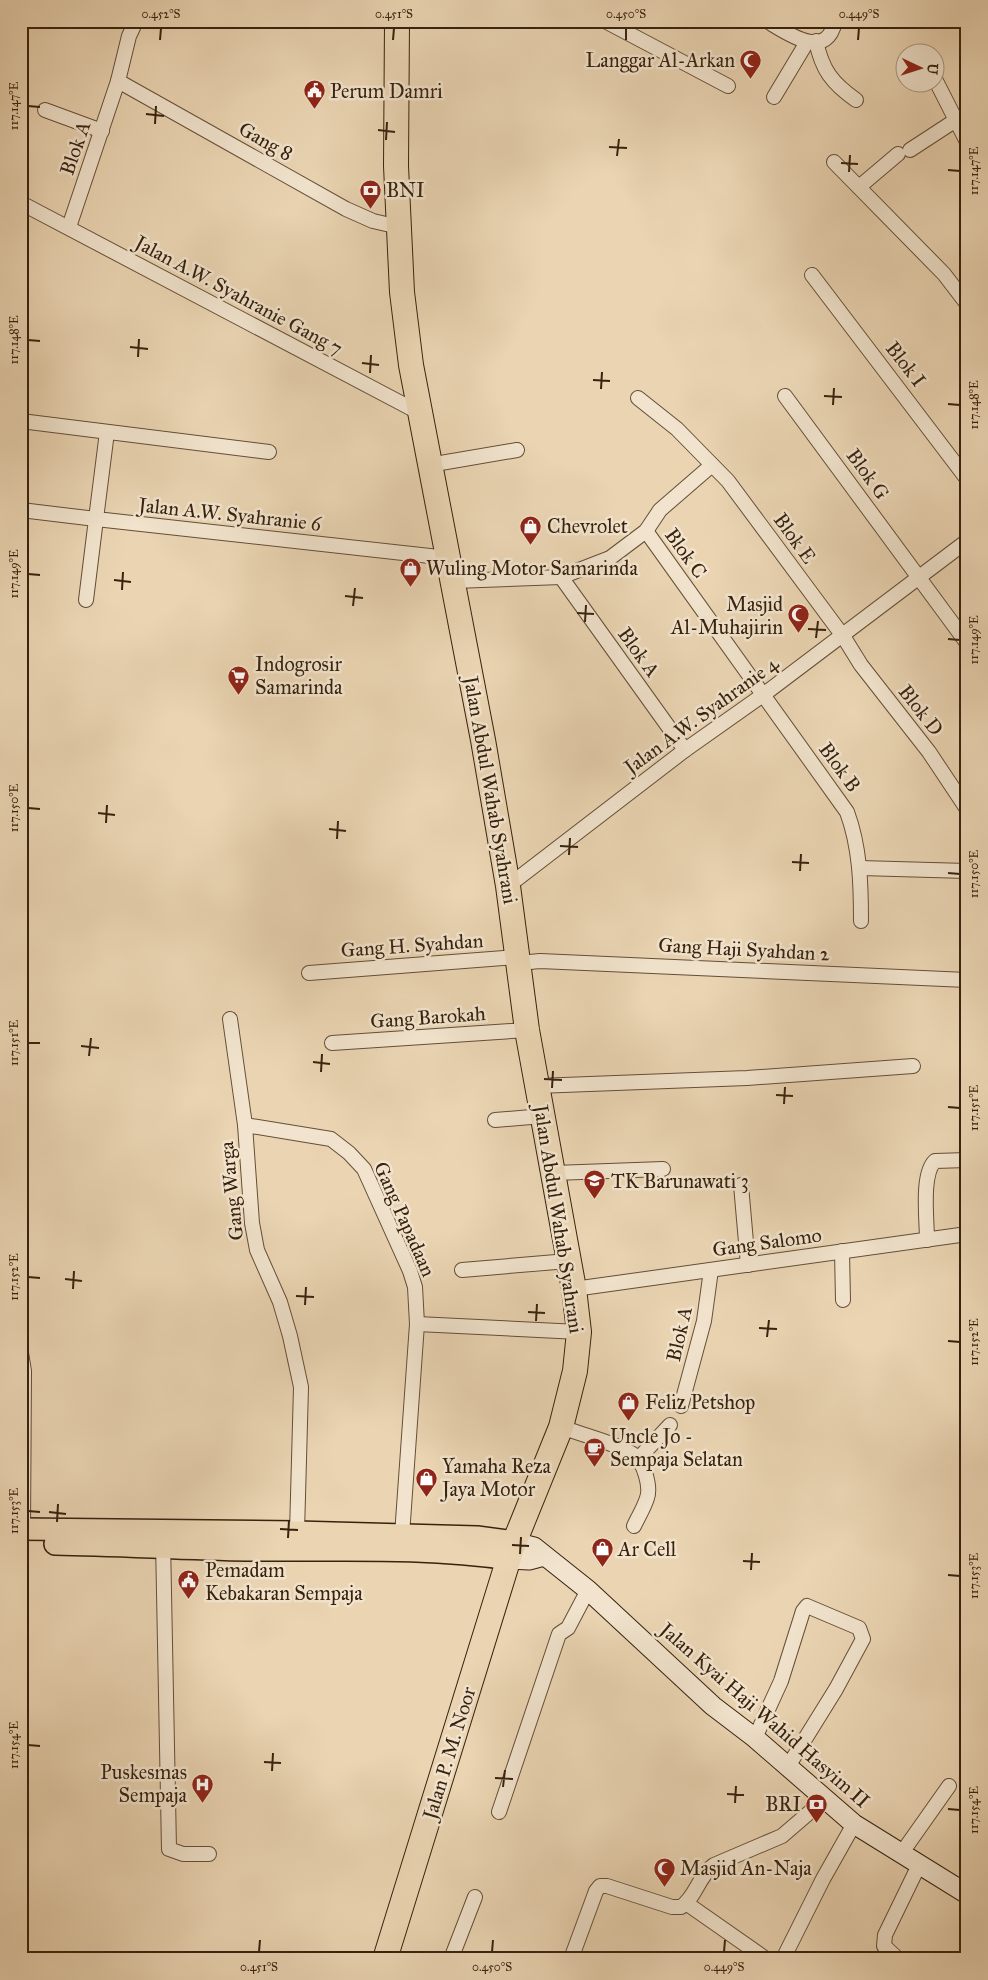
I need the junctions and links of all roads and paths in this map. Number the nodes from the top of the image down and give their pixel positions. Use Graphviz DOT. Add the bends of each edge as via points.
graph roads {
  1 [pos="136,21"];
  2 [pos="397,21"];
  3 [pos="605,21"];
  4 [pos="767,21"];
  5 [pos="835,21"];
  6 [pos="811,42"];
  7 [pos="118,81"];
  8 [pos="728,86"];
  9 [pos="942,92"];
  10 [pos="774,97"];
  11 [pos="856,100"];
  12 [pos="45,110"];
  13 [pos="956,120"];
  14 [pos="102,131"];
  15 [pos="967,142"];
  16 [pos="834,162"];
  17 [pos="860,187"];
  18 [pos="21,203"];
  19 [pos="69,227"];
  20 [pos="399,227"];
  21 [pos="812,275"];
  22 [pos="967,304"];
  23 [pos="785,396"];
  24 [pos="638,398"];
  25 [pos="418,412"];
  26 [pos="21,421"];
  27 [pos="107,432"];
  28 [pos="517,450"];
  29 [pos="269,452"];
  30 [pos="429,465"];
  31 [pos="712,465"];
  32 [pos="967,479"];
  33 [pos="21,510"];
  34 [pos="96,519"];
  35 [pos="646,531"];
  36 [pos="967,541"];
  37 [pos="448,558"];
  38 [pos="918,576"];
  39 [pos="561,577"];
  40 [pos="454,581"];
  41 [pos="86,600"];
  42 [pos="842,636"];
  43 [pos="967,643"];
  44 [pos="763,695"];
  45 [pos="685,750"];
  46 [pos="967,809"];
  47 [pos="860,871"];
  48 [pos="967,871"];
  49 [pos="508,886"];
  50 [pos="861,921"];
  51 [pos="518,960"];
  52 [pos="309,973"];
  53 [pos="967,980"];
  54 [pos="230,1019"];
  55 [pos="527,1030"];
  56 [pos="332,1044"];
  57 [pos="913,1066"];
  58 [pos="537,1086"];
  59 [pos="543,1116"];
  60 [pos="495,1120"];
  61 [pos="245,1125"];
  62 [pos="967,1160"];
  63 [pos="663,1169"];
  64 [pos="554,1173"];
  65 [pos="741,1185"];
  66 [pos="967,1234"];
  67 [pos="927,1240"];
  68 [pos="842,1252"];
  69 [pos="568,1261"];
  70 [pos="748,1264"];
  71 [pos="462,1270"];
  72 [pos="711,1270"];
  73 [pos="574,1289"];
  74 [pos="843,1300"];
  75 [pos="417,1324"];
  76 [pos="579,1332"];
  77 [pos="21,1354"];
  78 [pos="681,1406"];
  79 [pos="670,1425"];
  80 [pos="561,1427"];
  81 [pos="638,1459"];
  82 [pos="634,1526"];
  83 [pos="298,1532"];
  84 [pos="22,1534"];
  85 [pos="402,1535"];
  86 [pos="163,1538"];
  87 [pos="512,1550"];
  88 [pos="588,1590"];
  89 [pos="755,1738"];
  90 [pos="787,1768"];
  91 [pos="949,1786"];
  92 [pos="825,1799"];
  93 [pos="499,1812"];
  94 [pos="854,1824"];
  95 [pos="209,1854"];
  96 [pos="901,1854"];
  97 [pos="919,1865"];
  98 [pos="967,1894"];
  99 [pos="474,1897"];
  100 [pos="686,1903"];
  101 [pos="385,1959"];
  102 [pos="451,1959"];
  103 [pos="571,1959"];
  104 [pos="766,1959"];
  105 [pos="784,1959"];
  106 [pos="898,1959"];
  1 -- 7 [label="street, Blok A"];
  2 -- 20 [label="highway, Jalan Abdul Wahab Syahrani"];
  3 -- 8 [label="street"];
  4 -- 6 [label="street" via="797,39"];
  5 -- 6 [label="street" via="828,38"];
  6 -- 10 [label="street"];
  6 -- 11 [label="street" via="836,86"];
  7 -- 14 [label="street, Blok A"];
  7 -- 20 [label="street, Gang 8" via="346,209 373,222"];
  9 -- 13 [label="street"];
  12 -- 14 [label="street"];
  13 -- 15 [label="street"];
  13 -- 17 [label="street" via="904,152"];
  14 -- 19 [label="street, Blok A"];
  16 -- 17 [label="street"];
  17 -- 22 [label="street" via="944,274"];
  18 -- 19 [label="street, Jalan A.W. Syahranie Gang 7"];
  19 -- 25 [label="street, Jalan A.W. Syahranie Gang 7"];
  20 -- 25 [label="highway, Jalan Abdul Wahab Syahrani" via="402,292"];
  21 -- 32 [label="street, Blok I"];
  23 -- 38 [label="street, Blok G"];
  24 -- 31 [label="street, Blok E" via="677,429"];
  25 -- 30 [label="highway, Jalan Abdul Wahab Syahrani"];
  26 -- 27 [label="street"];
  27 -- 29 [label="street"];
  27 -- 34 [label="street"];
  28 -- 30 [label="street"];
  30 -- 37 [label="highway, Jalan Abdul Wahab Syahrani"];
  31 -- 35 [label="street" via="660,510"];
  31 -- 42 [label="street, Blok E" via="728,481"];
  33 -- 34 [label="street, Jalan A.W. Syahranie 6"];
  34 -- 37 [label="street, Jalan A.W. Syahranie 6"];
  34 -- 41 [label="street"];
  35 -- 39 [label="street" via="610,558"];
  35 -- 44 [label="street, Blok C"];
  36 -- 38 [label="street, Jalan A.W. Syahranie 4"];
  37 -- 40 [label="highway, Jalan Abdul Wahab Syahrani"];
  38 -- 42 [label="street, Jalan A.W. Syahranie 4"];
  38 -- 43 [label="street, Blok G"];
  39 -- 40 [label="street"];
  39 -- 45 [label="street, Blok A"];
  40 -- 49 [label="highway, Jalan Abdul Wahab Syahrani"];
  42 -- 44 [label="street, Jalan A.W. Syahranie 4"];
  42 -- 46 [label="street, Blok D" via="929,752"];
  44 -- 45 [label="street, Jalan A.W. Syahranie 4"];
  44 -- 47 [label="street, Blok B" via="847,812 853,827"];
  45 -- 49 [label="street, Jalan A.W. Syahranie 4"];
  47 -- 48 [label="street"];
  47 -- 50 [label="street, Blok B"];
  49 -- 51 [label="highway, Jalan Abdul Wahab Syahrani"];
  51 -- 52 [label="street, Gang H. Syahdan"];
  51 -- 53 [label="street, Gang Haji Syahdan 2"];
  51 -- 55 [label="highway, Jalan Abdul Wahab Syahrani"];
  54 -- 61 [label="street, Gang Warga"];
  55 -- 56 [label="street, Gang Barokah"];
  55 -- 58 [label="highway, Jalan Abdul Wahab Syahrani"];
  57 -- 58 [label="street" via="747,1078"];
  58 -- 59 [label="highway, Jalan Abdul Wahab Syahrani"];
  59 -- 60 [label="street"];
  59 -- 64 [label="highway, Jalan Abdul Wahab Syahrani"];
  61 -- 75 [label="street, Gang Papadaan" via="331,1139 364,1169 414,1280"];
  61 -- 83 [label="street, Gang Warga" via="257,1250 280,1302 301,1387"];
  62 -- 67 [label="street" via="935,1161 929,1169"];
  63 -- 64 [label="street"];
  64 -- 69 [label="highway, Jalan Abdul Wahab Syahrani"];
  65 -- 70 [label="street"];
  66 -- 67 [label="street, Gang Salomo"];
  67 -- 68 [label="street, Gang Salomo"];
  68 -- 70 [label="street, Gang Salomo"];
  68 -- 74 [label="street"];
  69 -- 71 [label="street"];
  69 -- 73 [label="highway, Jalan Abdul Wahab Syahrani"];
  70 -- 72 [label="street, Gang Salomo"];
  72 -- 73 [label="street, Gang Salomo"];
  72 -- 78 [label="street, Blok A" via="704,1321"];
  73 -- 76 [label="highway, Jalan Abdul Wahab Syahrani"];
  75 -- 76 [label="street"];
  75 -- 85 [label="street, Gang Papadaan"];
  76 -- 80 [label="highway, Jalan Abdul Wahab Syahrani" via="575,1371"];
  77 -- 84 [label="street" via="24,1371"];
  79 -- 81 [label="street"];
  80 -- 81 [label="street" via="619,1448"];
  80 -- 87 [label="highway, Jalan Abdul Wahab Syahrani"];
  81 -- 82 [label="street" via="648,1480 648,1497"];
  83 -- 85 [label="main road"];
  83 -- 86 [label="main road"];
  84 -- 86 [label="main road"];
  85 -- 87 [label="main road" via="477,1537"];
  86 -- 87 [label="main road" via="468,1553"];
  86 -- 95 [label="street" via="169,1849 177,1853"];
  87 -- 88 [label="street, Jalan Kyai Haji Wahid Hasyim II" via="529,1560 544,1556"];
  87 -- 101 [label="highway, Jalan P. M. Noor"];
  88 -- 89 [label="street, Jalan Kyai Haji Wahid Hasyim II" via="713,1706"];
  88 -- 93 [label="street" via="568,1628 558,1634"];
  89 -- 90 [label="street, Jalan Kyai Haji Wahid Hasyim II"];
  89 -- 90 [label="street" via="776,1692 807,1606 859,1628 863,1639"];
  90 -- 92 [label="street, Jalan Kyai Haji Wahid Hasyim II"];
  91 -- 96 [label="street"];
  92 -- 94 [label="street, Jalan Kyai Haji Wahid Hasyim II"];
  92 -- 100 [label="street" via="782,1836 706,1870"];
  94 -- 96 [label="street, Jalan Kyai Haji Wahid Hasyim II"];
  94 -- 105 [label="street"];
  96 -- 97 [label="street, Jalan Kyai Haji Wahid Hasyim II"];
  97 -- 98 [label="street, Jalan Kyai Haji Wahid Hasyim II"];
  97 -- 106 [label="street" via="884,1935 884,1946"];
  99 -- 102 [label="street"];
  100 -- 103 [label="street" via="672,1907 600,1886 580,1929"];
  100 -- 104 [label="street"];
}
